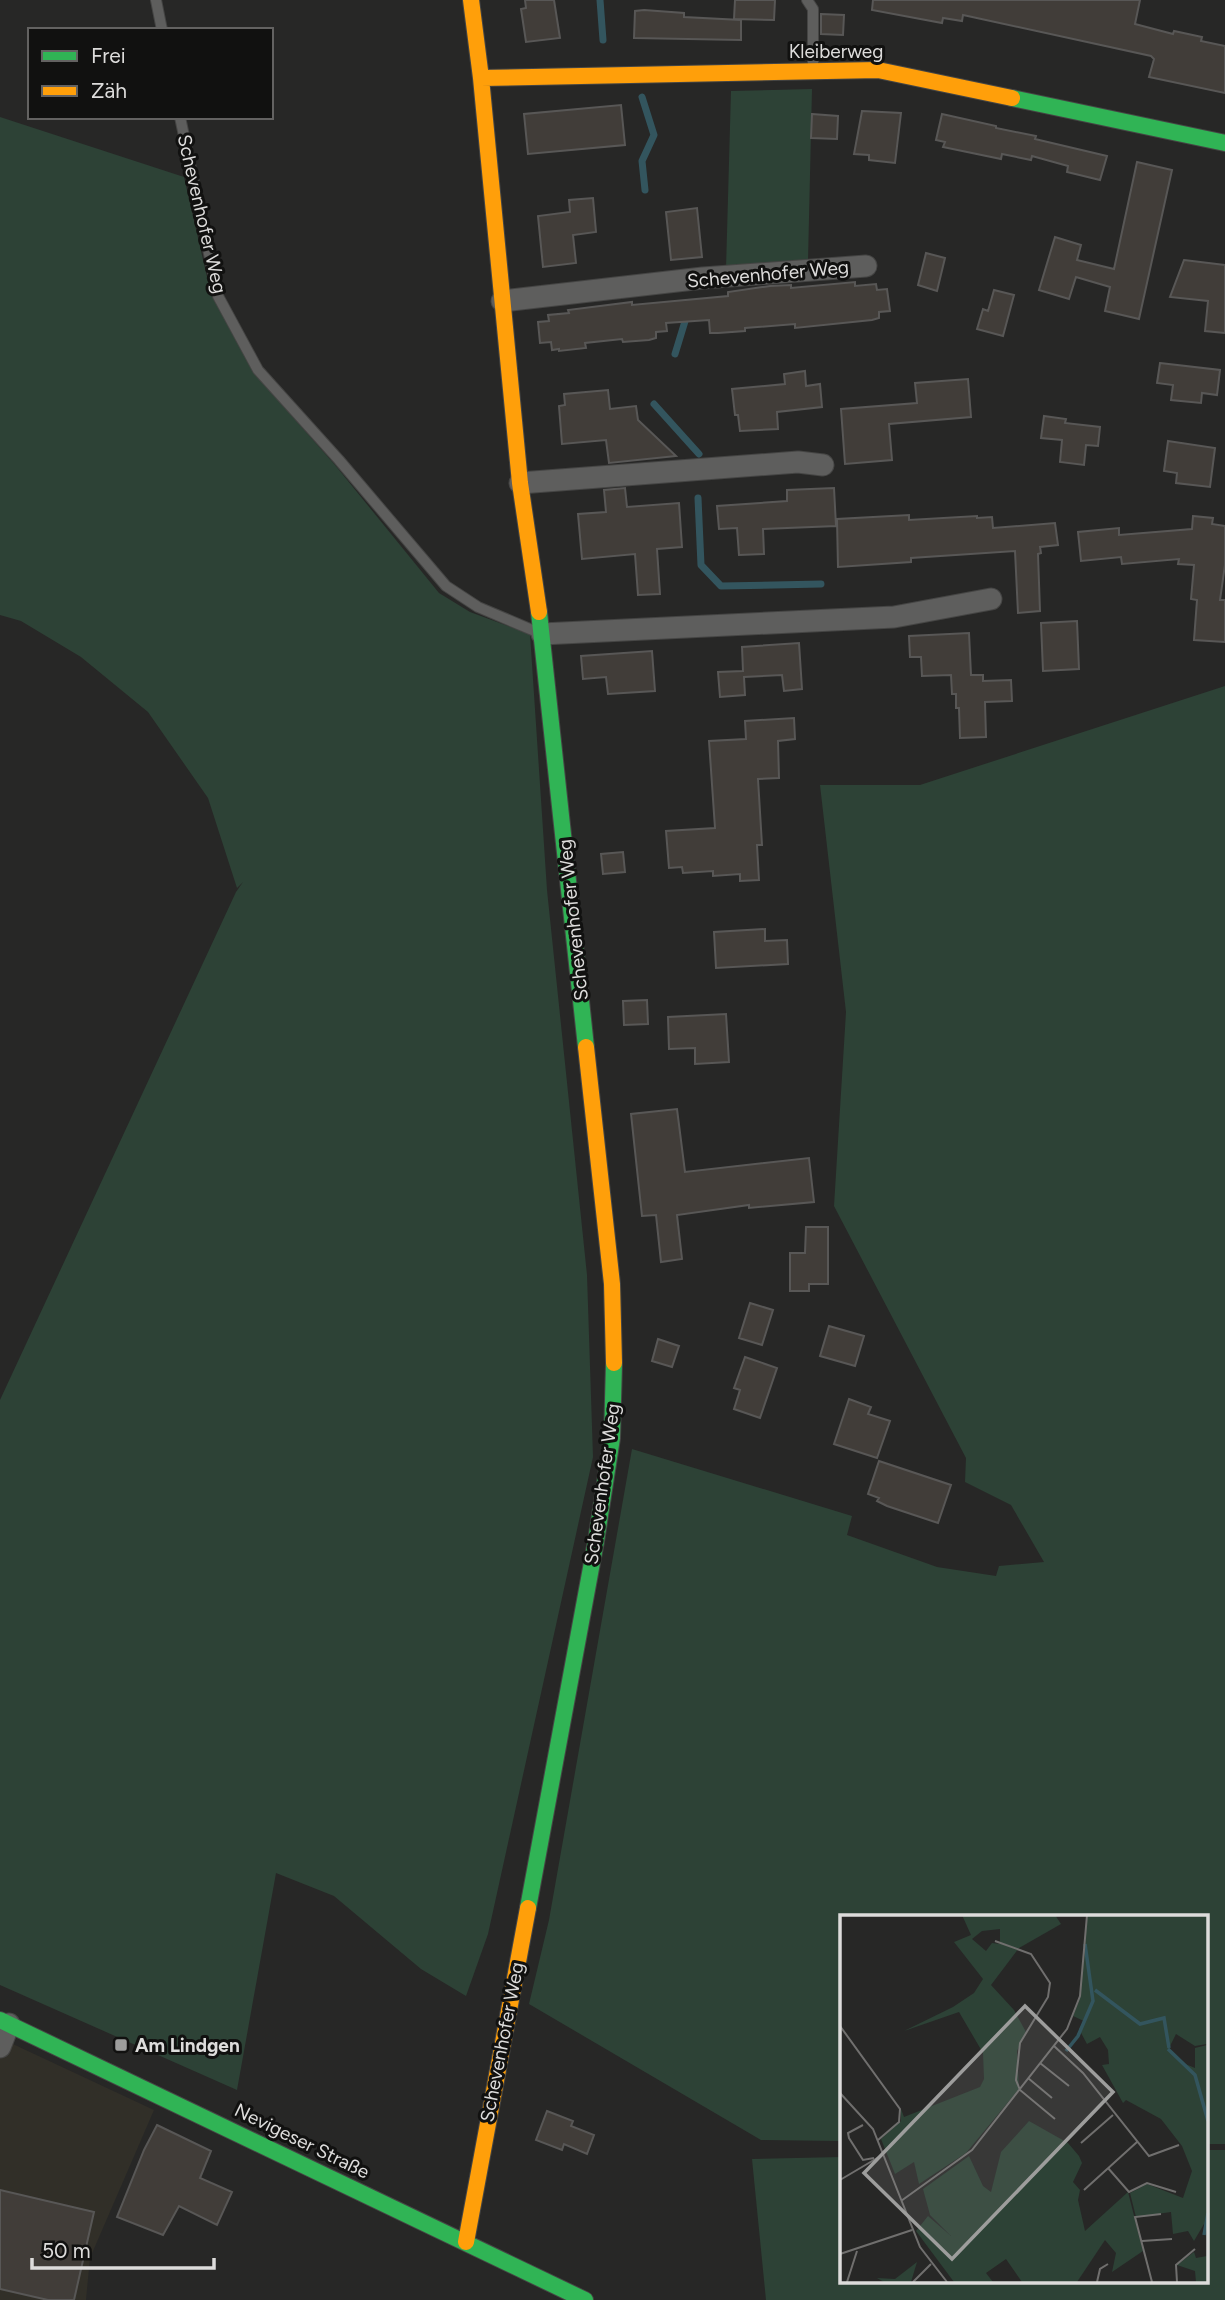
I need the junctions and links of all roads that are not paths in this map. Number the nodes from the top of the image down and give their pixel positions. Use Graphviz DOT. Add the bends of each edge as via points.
graph roads {
  1 [pos="156,0"];
  2 [pos="471,0"];
  3 [pos="807,0"];
  4 [pos="162,28"];
  5 [pos="813,71"];
  6 [pos="481,78"];
  7 [pos="180,119"];
  8 [pos="1225,143"];
  9 [pos="866,266"];
  10 [pos="502,301"];
  11 [pos="823,465"];
  12 [pos="520,483"];
  13 [pos="991,599"];
  14 [pos="542,634"];
  15 [pos="4,2022"];
  16 [pos="0,2047"];
  17 [pos="466,2242"];
  18 [pos="585,2300"];
  1 -- 4 [label="lane"];
  2 -- 6 [label="street, Schevenhofer Weg"];
  3 -- 5 [label="lane" via="813,9"];
  5 -- 6 [label="street, Kleiberweg"];
  5 -- 8 [label="street, Kleiberweg" via="878,70"];
  6 -- 10 [label="street, Schevenhofer Weg"];
  7 -- 14 [label="lane, Schevenhofer Weg" via="218,296 258,370 446,586 478,607"];
  9 -- 10 [label="street, Schevenhofer Weg" via="703,278"];
  10 -- 12 [label="street, Schevenhofer Weg"];
  11 -- 12 [label="street" via="798,462"];
  12 -- 14 [label="street, Schevenhofer Weg"];
  13 -- 14 [label="street, Schevenhofer Weg" via="894,617"];
  14 -- 17 [label="street, Schevenhofer Weg" via="612,1284 615,1388 596,1541"];
  15 -- 16 [label="street"];
  15 -- 17 [label="street, Nevigeser Straße"];
  17 -- 18 [label="street, Nevigeser Straße"];
}
